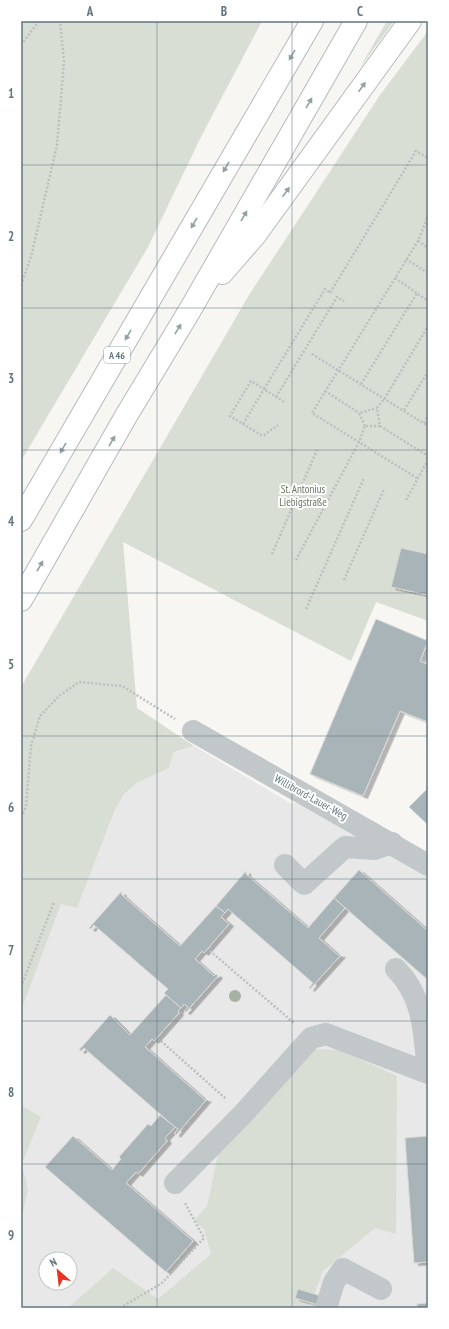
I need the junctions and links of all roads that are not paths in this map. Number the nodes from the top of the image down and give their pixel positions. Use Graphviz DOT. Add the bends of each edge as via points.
graph roads {
  1 [pos="312,21"];
  2 [pos="356,21"];
  3 [pos="410,21"];
  4 [pos="190,310"];
  5 [pos="21,520"];
  6 [pos="21,600"];
  7 [pos="194,731"];
  8 [pos="392,843"];
  9 [pos="428,865"];
  10 [pos="286,866"];
  11 [pos="396,969"];
  12 [pos="175,1184"];
  13 [pos="380,1289"];
  14 [pos="326,1308"];
  1 -- 5 [label="highway, A 46, one-way"];
  4 -- 2 [label="highway, one-way"];
  4 -- 3 [label="highway, one-way" via="255,235"];
  6 -- 4 [label="highway, one-way"];
  7 -- 8 [label="street, Willibrord-Lauer-Weg"];
  8 -- 9 [label="street, Willibrord-Lauer-Weg"];
  8 -- 10 [label="street" via="375,849 345,847 304,884"];
  11 -- 12 [label="street" via="406,979 421,1012 428,1073 326,1034 311,1038 243,1114"];
  13 -- 14 [label="street" via="343,1269 334,1282"];
}
